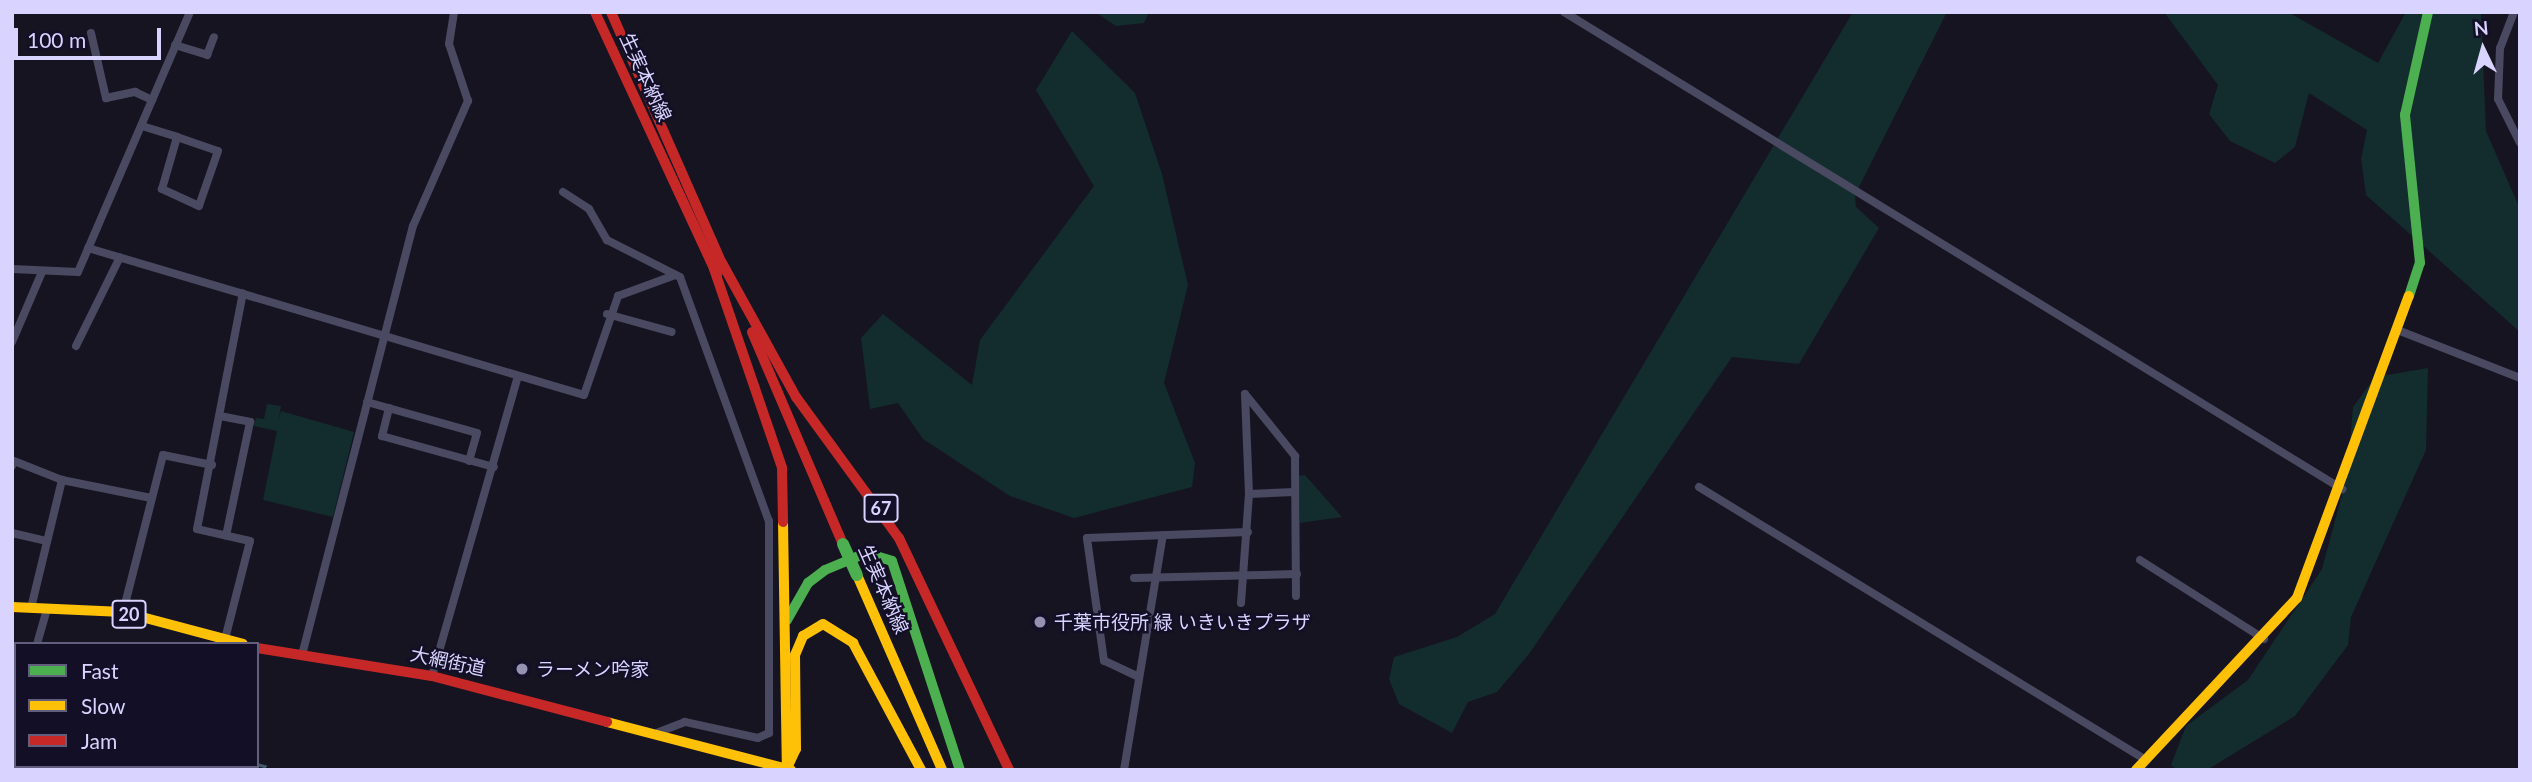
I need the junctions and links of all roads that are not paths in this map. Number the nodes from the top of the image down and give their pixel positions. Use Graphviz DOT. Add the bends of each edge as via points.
graph roads {
  1 [pos="190,12"];
  2 [pos="454,12"];
  3 [pos="595,12"];
  4 [pos="611,12"];
  5 [pos="1564,12"];
  6 [pos="2428,12"];
  7 [pos="2514,12"];
  8 [pos="91,33"];
  9 [pos="214,37"];
  10 [pos="175,45"];
  11 [pos="152,100"];
  12 [pos="142,126"];
  13 [pos="177,138"];
  14 [pos="2520,144"];
  15 [pos="563,191"];
  16 [pos="88,248"];
  17 [pos="120,257"];
  18 [pos="718,266"];
  19 [pos="12,269"];
  20 [pos="42,272"];
  21 [pos="675,275"];
  22 [pos="243,293"];
  23 [pos="607,314"];
  24 [pos="2400,331"];
  25 [pos="672,332"];
  26 [pos="383,337"];
  27 [pos="12,342"];
  28 [pos="76,346"];
  29 [pos="2520,378"];
  30 [pos="517,379"];
  31 [pos="367,402"];
  32 [pos="389,408"];
  33 [pos="220,416"];
  34 [pos="469,461"];
  35 [pos="212,465"];
  36 [pos="12,466"];
  37 [pos="494,467"];
  38 [pos="62,480"];
  39 [pos="1699,487"];
  40 [pos="2342,489"];
  41 [pos="1296,492"];
  42 [pos="1249,494"];
  43 [pos="151,499"];
  44 [pos="1248,532"];
  45 [pos="12,533"];
  46 [pos="1163,535"];
  47 [pos="226,536"];
  48 [pos="47,541"];
  49 [pos="2140,560"];
  50 [pos="1297,574"];
  51 [pos="1244,576"];
  52 [pos="1134,578"];
  53 [pos="1156,579"];
  54 [pos="1296,596"];
  55 [pos="1241,603"];
  56 [pos="12,607"];
  57 [pos="31,608"];
  58 [pos="47,608"];
  59 [pos="123,612"];
  60 [pos="786,624"];
  61 [pos="225,639"];
  62 [pos="2265,639"];
  63 [pos="38,642"];
  64 [pos="236,642"];
  65 [pos="259,648"];
  66 [pos="302,655"];
  67 [pos="432,676"];
  68 [pos="1139,677"];
  69 [pos="659,732"];
  70 [pos="2146,760"];
  71 [pos="789,769"];
  72 [pos="921,770"];
  73 [pos="942,770"];
  74 [pos="960,770"];
  75 [pos="1009,770"];
  76 [pos="1124,770"];
  77 [pos="2136,770"];
  1 -- 10 [label="street"];
  2 -- 26 [label="street" via="449,44 468,101 425,193"];
  3 -- 18 [label="main road, 生実本納線 / 67"];
  4 -- 18 [label="main road, 生実本納線 / 67"];
  5 -- 40 [label="street"];
  6 -- 24 [label="main road" via="2405,115 2420,263"];
  7 -- 14 [label="street" via="2500,48 2498,99"];
  8 -- 11 [label="street" via="106,98 135,92"];
  9 -- 10 [label="street" via="207,55"];
  10 -- 11 [label="street"];
  11 -- 12 [label="street"];
  12 -- 13 [label="street"];
  12 -- 16 [label="street"];
  13 -- 13 [label="street" via="162,189 199,206 218,151"];
  15 -- 21 [label="street" via="591,204 607,240"];
  16 -- 17 [label="street"];
  16 -- 20 [label="street" via="76,274"];
  17 -- 22 [label="street"];
  17 -- 28 [label="street"];
  18 -- 60 [label="main road, 67" via="782,468"];
  18 -- 73 [label="main road, 生実本納線 / 67, bridge"];
  18 -- 75 [label="main road, 67" via="796,397 899,538"];
  19 -- 20 [label="street"];
  20 -- 27 [label="street"];
  21 -- 23 [label="street" via="627,289"];
  21 -- 69 [label="street" via="769,522 772,724 758,738 685,722"];
  22 -- 26 [label="street"];
  22 -- 33 [label="street"];
  23 -- 25 [label="street"];
  23 -- 30 [label="street" via="584,395"];
  24 -- 29 [label="street"];
  24 -- 40 [label="main road"];
  26 -- 30 [label="street"];
  26 -- 31 [label="street"];
  30 -- 37 [label="street"];
  31 -- 32 [label="street"];
  31 -- 66 [label="street"];
  32 -- 34 [label="street" via="383,436"];
  32 -- 34 [label="street" via="477,433"];
  33 -- 35 [label="street"];
  33 -- 47 [label="street" via="250,422"];
  34 -- 37 [label="street"];
  35 -- 43 [label="street" via="163,454"];
  35 -- 47 [label="street" via="197,529"];
  36 -- 38 [label="street" via="14,461"];
  37 -- 67 [label="street"];
  38 -- 43 [label="street"];
  38 -- 48 [label="street"];
  39 -- 70 [label="street"];
  40 -- 62 [label="main road" via="2307,578"];
  41 -- 42 [label="street"];
  41 -- 42 [label="street" via="1295,456 1245,394"];
  41 -- 50 [label="street"];
  42 -- 44 [label="street"];
  43 -- 59 [label="street"];
  44 -- 46 [label="street"];
  44 -- 51 [label="street"];
  45 -- 48 [label="street"];
  46 -- 53 [label="street"];
  46 -- 68 [label="street" via="1087,538 1104,661"];
  47 -- 61 [label="street" via="250,541"];
  48 -- 57 [label="street"];
  49 -- 62 [label="street"];
  50 -- 51 [label="street"];
  50 -- 54 [label="street"];
  51 -- 53 [label="street"];
  51 -- 55 [label="street"];
  52 -- 53 [label="street"];
  53 -- 68 [label="street"];
  56 -- 57 [label="main road, 20"];
  57 -- 58 [label="main road, 20"];
  58 -- 59 [label="main road, 20"];
  58 -- 63 [label="street"];
  59 -- 61 [label="main road, 20"];
  60 -- 71 [label="main road, 67"];
  60 -- 74 [label="main road, 67" via="807,583 825,570 866,553 892,561"];
  61 -- 64 [label="main road, 20"];
  62 -- 70 [label="main road"];
  65 -- 66 [label="main road, 大網街道"];
  66 -- 67 [label="main road, 大網街道"];
  67 -- 69 [label="main road, 大網街道"];
  68 -- 76 [label="street"];
  69 -- 71 [label="main road, 大網街道"];
  70 -- 77 [label="main road"];
  71 -- 72 [label="main road" via="796,749 795,655 803,636 823,624 853,643"];
}
